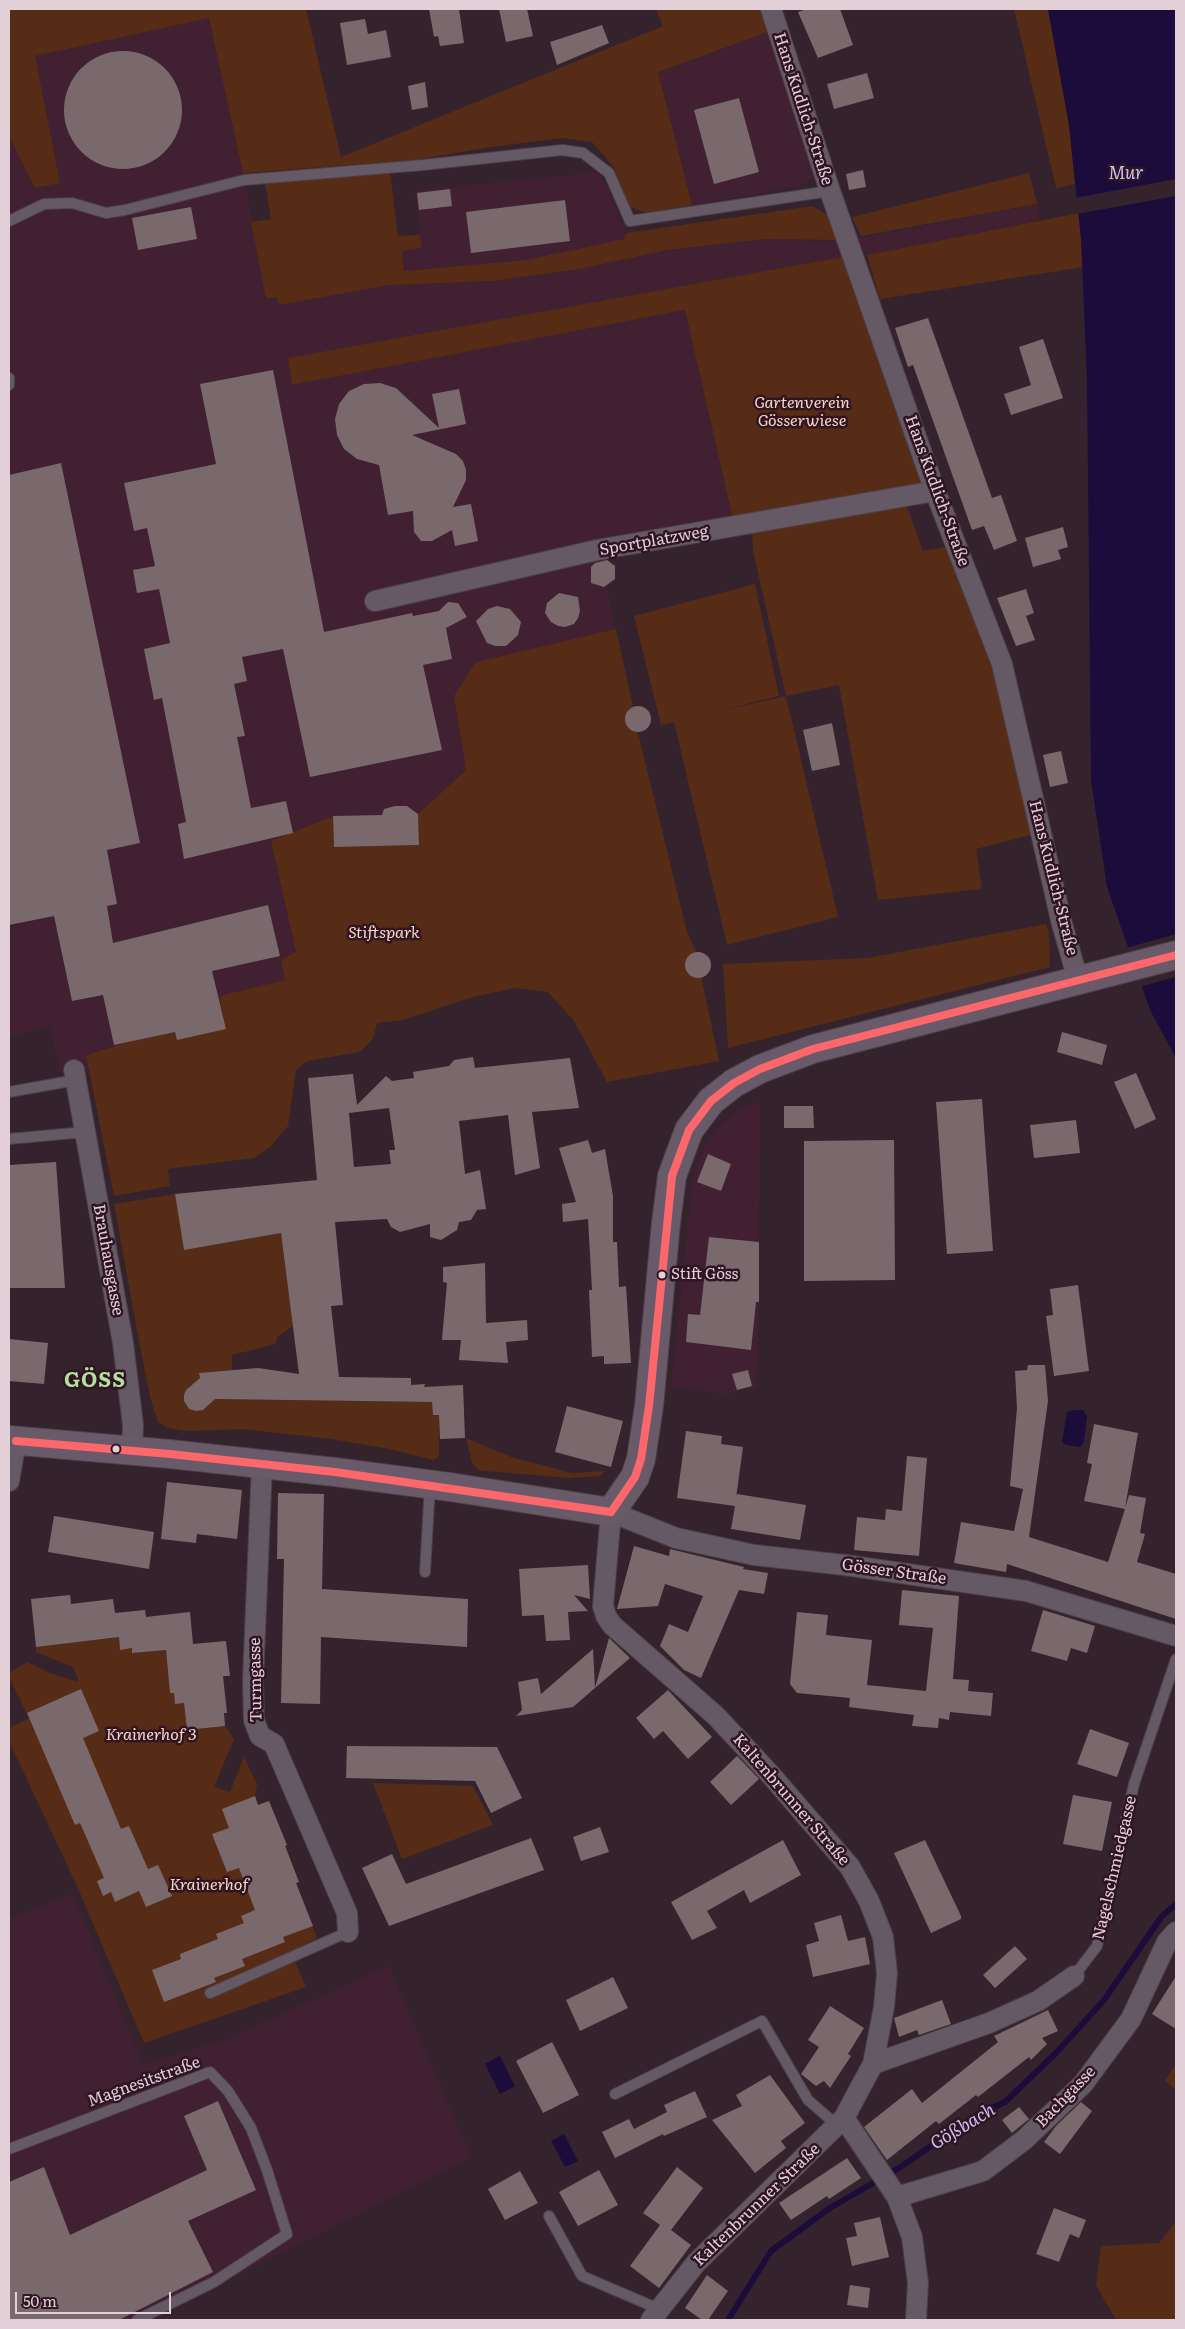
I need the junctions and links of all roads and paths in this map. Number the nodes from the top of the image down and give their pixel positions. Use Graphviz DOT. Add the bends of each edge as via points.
graph roads {
  1 [pos="772,9"];
  2 [pos="830,191"];
  3 [pos="9,221"];
  4 [pos="9,378"];
  5 [pos="9,385"];
  6 [pos="935,491"];
  7 [pos="375,601"];
  8 [pos="1176,955"];
  9 [pos="1078,980"];
  10 [pos="75,1075"];
  11 [pos="9,1092"];
  12 [pos="85,1132"];
  13 [pos="9,1139"];
  14 [pos="12,1440"];
  15 [pos="132,1451"];
  16 [pos="262,1464"];
  17 [pos="9,1481"];
  18 [pos="430,1484"];
  19 [pos="611,1512"];
  20 [pos="425,1572"];
  21 [pos="1176,1636"];
  22 [pos="1176,1658"];
  23 [pos="348,1932"];
  24 [pos="1176,1932"];
  25 [pos="1074,1976"];
  26 [pos="210,1993"];
  27 [pos="873,2064"];
  28 [pos="615,2094"];
  29 [pos="841,2122"];
  30 [pos="9,2149"];
  31 [pos="895,2193"];
  32 [pos="550,2216"];
  33 [pos="655,2315"];
  34 [pos="137,2320"];
  35 [pos="916,2320"];
  1 -- 2 [label="street, Hans Kudlich-Straße"];
  2 -- 3 [label="lane" via="630,221 609,173 583,153 562,150 244,180 106,213 72,203 44,204"];
  2 -- 6 [label="street, Hans Kudlich-Straße"];
  4 -- 5 [label="lane"];
  6 -- 7 [label="street, Sportplatzweg" via="597,550"];
  6 -- 9 [label="street, Hans Kudlich-Straße" via="1002,664"];
  8 -- 9 [label="main road"];
  9 -- 19 [label="main road" via="813,1049 760,1069 711,1101 690,1130 672,1176 641,1459 635,1477"];
  10 -- 11 [label="lane"];
  10 -- 12 [label="street, Brauhausgasse"];
  12 -- 13 [label="lane"];
  12 -- 15 [label="street, Brauhausgasse" via="123,1343 133,1425"];
  14 -- 15 [label="main road"];
  14 -- 17 [label="street"];
  15 -- 16 [label="main road"];
  16 -- 18 [label="main road"];
  16 -- 23 [label="street, Turmgasse" via="254,1720 260,1736 274,1744 347,1913"];
  18 -- 19 [label="main road"];
  18 -- 20 [label="lane"];
  19 -- 21 [label="street, Gösser Straße" via="676,1538 754,1555 1026,1591"];
  19 -- 27 [label="street, Kaltenbrunner Straße" via="603,1606 606,1616 612,1625 716,1716 770,1774 850,1867 869,1901 883,1938 887,1973"];
  22 -- 25 [label="lane, Nagelschmiedgasse" via="1134,1784 1098,1946"];
  23 -- 26 [label="lane"];
  24 -- 31 [label="street, Bachgasse" via="1167,1942 1131,2019 1083,2084 1030,2134 982,2171"];
  25 -- 27 [label="street, Nagelschmiedgasse" via="1038,2001 989,2023"];
  27 -- 29 [label="street, Kaltenbrunner Straße"];
  28 -- 29 [label="lane" via="762,2021 808,2100"];
  29 -- 31 [label="street" via="873,2159"];
  29 -- 33 [label="street, Kaltenbrunner Straße" via="696,2263"];
  30 -- 34 [label="lane, Magnesitstraße" via="210,2072 228,2091 250,2128 288,2234 214,2282"];
  31 -- 35 [label="street" via="912,2237 918,2283"];
  32 -- 33 [label="lane" via="582,2276"];
}
